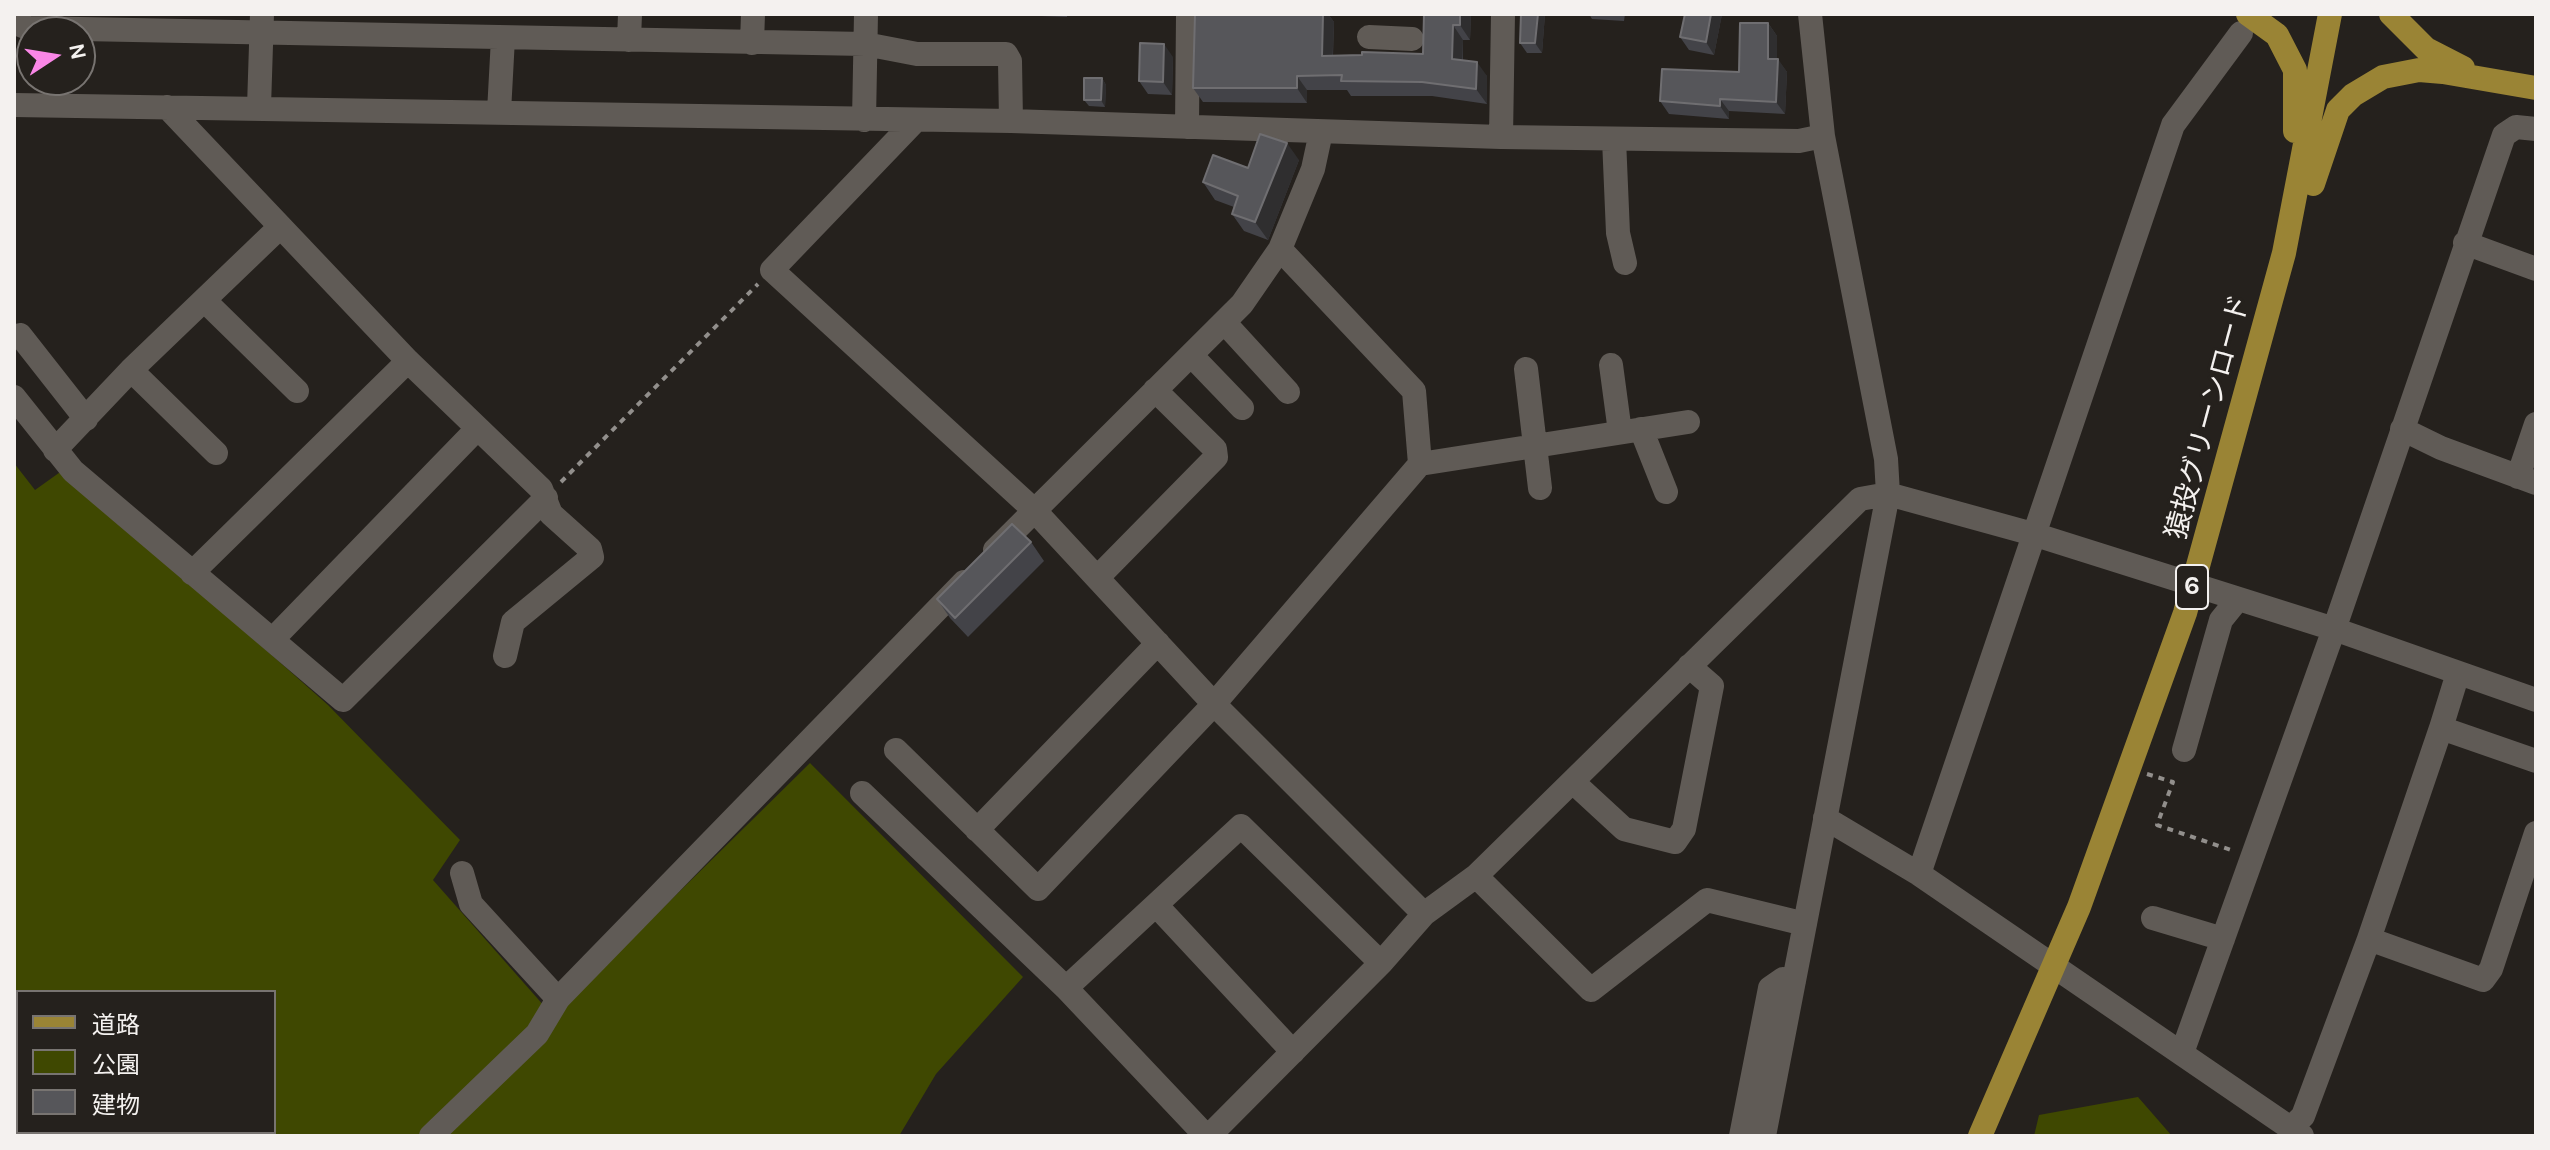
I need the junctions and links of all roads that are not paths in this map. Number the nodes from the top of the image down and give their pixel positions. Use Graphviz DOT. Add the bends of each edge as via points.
graph roads {
  1 [pos="16,14"];
  2 [pos="630,14"];
  3 [pos="753,14"];
  4 [pos="866,14"];
  5 [pos="1188,14"];
  6 [pos="1503,14"];
  7 [pos="1810,14"];
  8 [pos="2330,14"];
  9 [pos="2391,14"];
  10 [pos="139,21"];
  11 [pos="262,24"];
  12 [pos="2244,24"];
  13 [pos="380,25"];
  14 [pos="1369,35"];
  15 [pos="503,38"];
  16 [pos="1412,39"];
  17 [pos="629,40"];
  18 [pos="752,43"];
  19 [pos="865,44"];
  20 [pos="2511,84"];
  21 [pos="2536,88"];
  22 [pos="14,105"];
  23 [pos="167,107"];
  24 [pos="259,107"];
  25 [pos="499,112"];
  26 [pos="864,120"];
  27 [pos="915,121"];
  28 [pos="1011,121"];
  29 [pos="1187,127"];
  30 [pos="2536,129"];
  31 [pos="1321,132"];
  32 [pos="1823,136"];
  33 [pos="1501,137"];
  34 [pos="1614,139"];
  35 [pos="280,227"];
  36 [pos="2465,243"];
  37 [pos="1280,249"];
  38 [pos="1625,263"];
  39 [pos="2536,269"];
  40 [pos="205,301"];
  41 [pos="1224,322"];
  42 [pos="20,335"];
  43 [pos="2258,354"];
  44 [pos="1191,355"];
  45 [pos="408,361"];
  46 [pos="1611,365"];
  47 [pos="1526,369"];
  48 [pos="131,370"];
  49 [pos="1155,390"];
  50 [pos="297,391"];
  51 [pos="1288,392"];
  52 [pos="14,397"];
  53 [pos="1242,408"];
  54 [pos="86,419"];
  55 [pos="1688,422"];
  56 [pos="2536,424"];
  57 [pos="2402,429"];
  58 [pos="476,430"];
  59 [pos="1630,431"];
  60 [pos="2238,431"];
  61 [pos="1534,446"];
  62 [pos="55,450"];
  63 [pos="216,453"];
  64 [pos="1420,464"];
  65 [pos="2527,480"];
  66 [pos="1540,488"];
  67 [pos="1666,492"];
  68 [pos="1888,494"];
  69 [pos="546,498"];
  70 [pos="1034,510"];
  71 [pos="2033,534"];
  72 [pos="192,573"];
  73 [pos="1098,577"];
  74 [pos="2236,598"];
  75 [pos="2334,629"];
  76 [pos="274,638"];
  77 [pos="1158,643"];
  78 [pos="505,656"];
  79 [pos="1689,666"];
  80 [pos="2458,673"];
  81 [pos="2536,700"];
  82 [pos="1214,704"];
  83 [pos="2441,728"];
  84 [pos="896,750"];
  85 [pos="2184,750"];
  86 [pos="2536,761"];
  87 [pos="1573,782"];
  88 [pos="862,793"];
  89 [pos="1825,818"];
  90 [pos="977,830"];
  91 [pos="2536,833"];
  92 [pos="462,873"];
  93 [pos="1919,874"];
  94 [pos="1476,876"];
  95 [pos="1156,905"];
  96 [pos="1424,914"];
  97 [pos="2153,918"];
  98 [pos="1805,924"];
  99 [pos="2223,939"];
  100 [pos="2369,939"];
  101 [pos="1381,963"];
  102 [pos="1794,981"];
  103 [pos="1066,988"];
  104 [pos="558,999"];
  105 [pos="1293,1052"];
  106 [pos="2182,1053"];
  107 [pos="2297,1132"];
  108 [pos="431,1136"];
  109 [pos="1208,1136"];
  110 [pos="1741,1136"];
  111 [pos="1764,1136"];
  112 [pos="1980,1136"];
  1 -- 10 [label="street" via="18,24 28,28"];
  2 -- 17 [label="street"];
  3 -- 18 [label="street"];
  4 -- 19 [label="street"];
  5 -- 29 [label="street"];
  6 -- 33 [label="street"];
  7 -- 32 [label="street"];
  8 -- 43 [label="main road, 猿投グリーンロード / 6" via="2284,253"];
  9 -- 20 [label="main road" via="2410,36 2448,63"];
  10 -- 11 [label="street"];
  11 -- 13 [label="street"];
  11 -- 24 [label="street"];
  12 -- 43 [label="main road" via="2277,35 2295,70 2298,89 2293,151"];
  12 -- 71 [label="street" via="2173,125"];
  13 -- 15 [label="street"];
  14 -- 16 [label="street"];
  15 -- 17 [label="street"];
  15 -- 25 [label="street"];
  17 -- 18 [label="street"];
  18 -- 19 [label="street"];
  19 -- 26 [label="street"];
  19 -- 28 [label="street" via="917,54 1006,54"];
  20 -- 21 [label="main road"];
  20 -- 60 [label="main road" via="2443,72 2399,73 2367,85 2338,110"];
  22 -- 23 [label="street"];
  23 -- 24 [label="street"];
  23 -- 35 [label="street"];
  24 -- 25 [label="street"];
  25 -- 26 [label="street"];
  26 -- 27 [label="street"];
  27 -- 28 [label="street"];
  27 -- 70 [label="street" via="772,270"];
  28 -- 29 [label="street"];
  29 -- 31 [label="street"];
  30 -- 36 [label="street" via="2516,127 2504,135"];
  31 -- 33 [label="street"];
  31 -- 37 [label="street" via="1313,169"];
  32 -- 34 [label="street" via="1799,141"];
  32 -- 68 [label="street" via="1886,459"];
  33 -- 34 [label="street"];
  34 -- 38 [label="street" via="1618,233"];
  35 -- 40 [label="street"];
  35 -- 45 [label="street"];
  36 -- 39 [label="street"];
  36 -- 57 [label="street"];
  37 -- 41 [label="street"];
  37 -- 64 [label="street" via="1414,391"];
  40 -- 48 [label="street"];
  40 -- 50 [label="street"];
  41 -- 44 [label="street"];
  41 -- 51 [label="street"];
  42 -- 54 [label="street"];
  43 -- 60 [label="main road, 猿投グリーンロード / 6"];
  44 -- 49 [label="street"];
  44 -- 53 [label="street"];
  45 -- 58 [label="street"];
  45 -- 72 [label="street"];
  46 -- 59 [label="street"];
  47 -- 61 [label="street"];
  48 -- 54 [label="street"];
  48 -- 63 [label="street"];
  49 -- 70 [label="street"];
  49 -- 73 [label="street" via="1215,449 1216,457"];
  52 -- 62 [label="street"];
  54 -- 62 [label="street"];
  55 -- 59 [label="street"];
  56 -- 65 [label="street"];
  57 -- 65 [label="street"];
  57 -- 75 [label="street"];
  58 -- 69 [label="street"];
  58 -- 76 [label="street"];
  59 -- 61 [label="street"];
  59 -- 67 [label="street"];
  60 -- 112 [label="main road, 猿投グリーンロード / 6" via="2185,613 2117,810"];
  61 -- 64 [label="street"];
  61 -- 66 [label="street"];
  62 -- 72 [label="street"];
  64 -- 82 [label="street"];
  68 -- 71 [label="street"];
  68 -- 79 [label="street" via="1860,499 1849,507"];
  68 -- 89 [label="street"];
  69 -- 76 [label="street" via="343,700"];
  69 -- 78 [label="street" via="551,514 590,549 592,557 513,622"];
  70 -- 73 [label="street"];
  70 -- 104 [label="street"];
  71 -- 74 [label="street"];
  71 -- 93 [label="street"];
  72 -- 76 [label="street"];
  73 -- 77 [label="street"];
  74 -- 75 [label="street"];
  74 -- 85 [label="street" via="2221,620"];
  75 -- 80 [label="street"];
  75 -- 99 [label="street"];
  77 -- 82 [label="street"];
  77 -- 90 [label="street"];
  79 -- 87 [label="street"];
  79 -- 87 [label="street" via="1712,686 1684,829 1675,842 1624,829"];
  80 -- 81 [label="street"];
  80 -- 83 [label="street"];
  82 -- 90 [label="street" via="1038,889"];
  82 -- 96 [label="street"];
  83 -- 86 [label="street"];
  83 -- 100 [label="street"];
  84 -- 90 [label="street"];
  87 -- 94 [label="street"];
  88 -- 103 [label="street"];
  89 -- 93 [label="street"];
  89 -- 98 [label="street"];
  91 -- 100 [label="street" via="2483,980"];
  92 -- 104 [label="street" via="471,904"];
  93 -- 106 [label="street"];
  94 -- 96 [label="street"];
  94 -- 98 [label="street" via="1591,990 1707,900"];
  95 -- 101 [label="street" via="1241,826"];
  95 -- 103 [label="street"];
  95 -- 105 [label="street"];
  96 -- 101 [label="street"];
  97 -- 99 [label="street"];
  98 -- 102 [label="street"];
  99 -- 106 [label="street"];
  100 -- 107 [label="street"];
  101 -- 105 [label="street"];
  102 -- 110 [label="street" via="1783,979 1770,988"];
  102 -- 111 [label="street"];
  103 -- 109 [label="street"];
  104 -- 108 [label="street" via="537,1034"];
  105 -- 109 [label="street"];
  106 -- 107 [label="street"];
}
